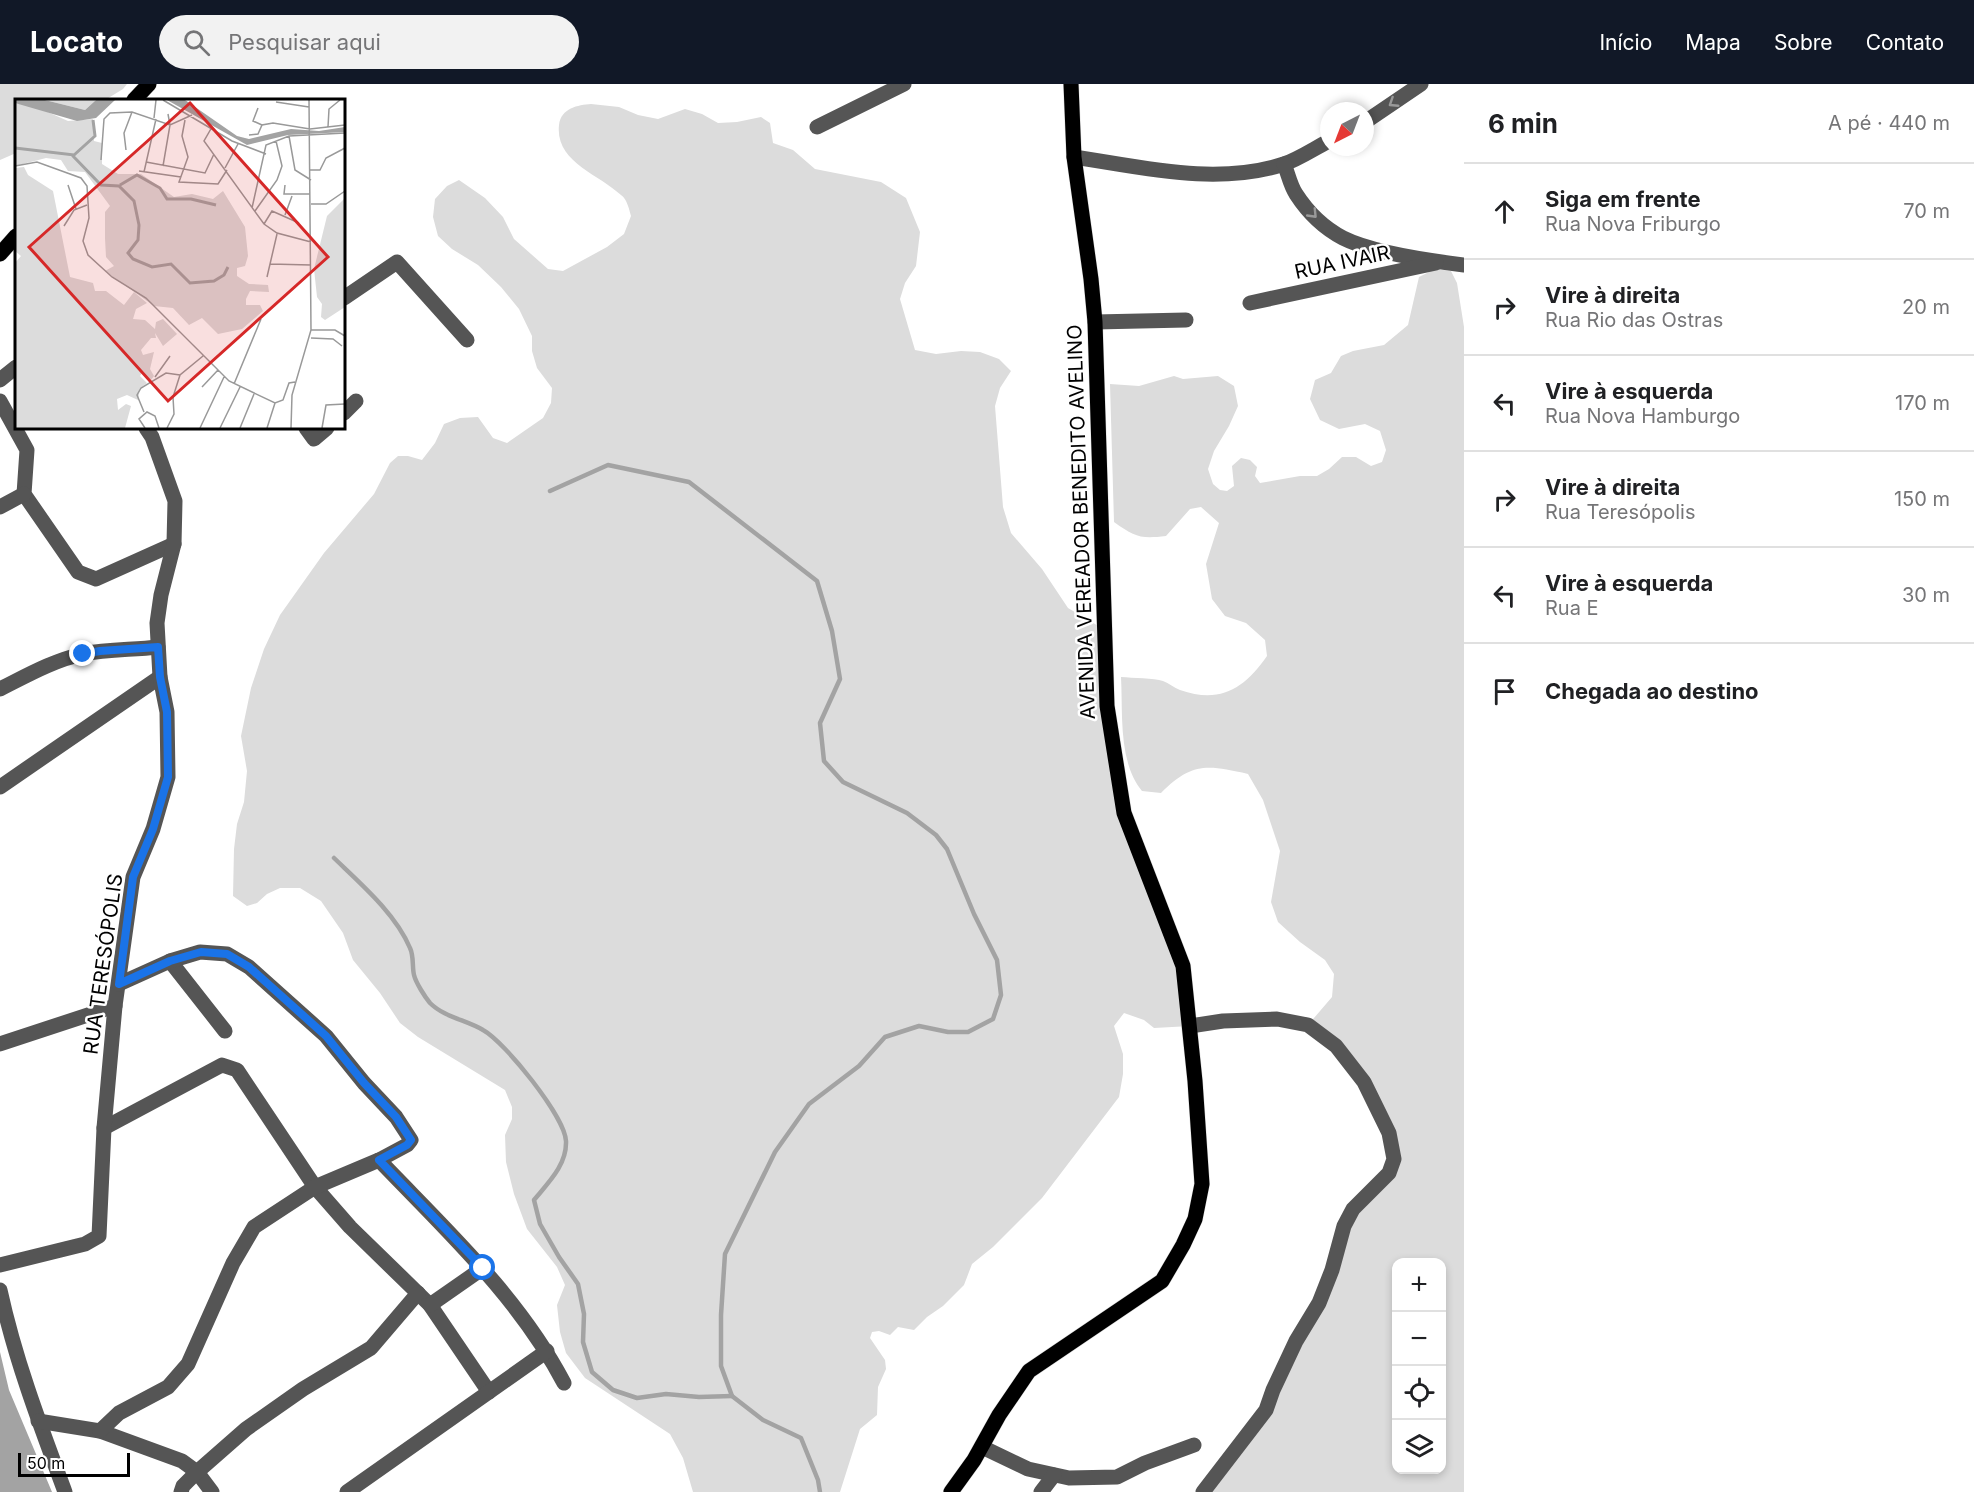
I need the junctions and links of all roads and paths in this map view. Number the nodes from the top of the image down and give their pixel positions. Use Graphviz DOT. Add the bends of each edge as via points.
graph roads {
  1 [pos="149,84"];
  2 [pos="904,84"];
  3 [pos="1071,84"];
  4 [pos="1420,84"];
  5 [pos="135,99"];
  6 [pos="1374,116"];
  7 [pos="817,127"];
  8 [pos="1320,146"];
  9 [pos="1074,157"];
  10 [pos="1284,164"];
  11 [pos="15,237"];
  12 [pos="0,254"];
  13 [pos="1442,262"];
  14 [pos="1464,265"];
  15 [pos="345,297"];
  16 [pos="1250,303"];
  17 [pos="1186,320"];
  18 [pos="1095,321"];
  19 [pos="467,340"];
  20 [pos="15,367"];
  21 [pos="0,380"];
  22 [pos="0,401"];
  23 [pos="356,402"];
  24 [pos="345,412"];
  25 [pos="15,428"];
  26 [pos="15,429"];
  27 [pos="307,429"];
  28 [pos="326,429"];
  29 [pos="149,432"];
  30 [pos="24,494"];
  31 [pos="0,507"];
  32 [pos="174,544"];
  33 [pos="158,647"];
  34 [pos="160,677"];
  35 [pos="0,689"];
  36 [pos="0,787"];
  37 [pos="170,961"];
  38 [pos="119,984"];
  39 [pos="115,1006"];
  40 [pos="1190,1026"];
  41 [pos="225,1031"];
  42 [pos="0,1044"];
  43 [pos="104,1128"];
  44 [pos="379,1160"];
  45 [pos="315,1187"];
  46 [pos="0,1265"];
  47 [pos="483,1268"];
  48 [pos="0,1290"];
  49 [pos="418,1293"];
  50 [pos="430,1305"];
  51 [pos="547,1351"];
  52 [pos="564,1383"];
  53 [pos="489,1392"];
  54 [pos="38,1421"];
  55 [pos="100,1431"];
  56 [pos="1194,1445"];
  57 [pos="982,1447"];
  58 [pos="197,1472"];
  59 [pos="1054,1475"];
  60 [pos="65,1492"];
  61 [pos="181,1492"];
  62 [pos="212,1492"];
  63 [pos="346,1492"];
  64 [pos="951,1492"];
  65 [pos="1041,1492"];
  66 [pos="1203,1492"];
  1 -- 5 [label="main road"];
  2 -- 7 [label="street"];
  3 -- 9 [label="main road, AVENIDA VEREADOR BENEDITO AVELINO"];
  4 -- 6 [label="street, one-way"];
  8 -- 10 [label="street"];
  9 -- 10 [label="street" via="1202,175"];
  9 -- 18 [label="main road, AVENIDA VEREADOR BENEDITO AVELINO"];
  10 -- 13 [label="street, RUA IVAIR, one-way" via="1295,192 1309,211 1343,238"];
  11 -- 12 [label="main road"];
  13 -- 14 [label="street, RUA IVAIR"];
  13 -- 16 [label="street, RUA IVAIR"];
  15 -- 19 [label="street" via="397,262"];
  17 -- 18 [label="street"];
  18 -- 40 [label="main road, AVENIDA VEREADOR BENEDITO AVELINO" via="1107,706 1124,813 1184,966"];
  20 -- 21 [label="street"];
  22 -- 25 [label="street"];
  23 -- 24 [label="street"];
  26 -- 30 [label="street" via="27,450"];
  27 -- 28 [label="street" via="314,439"];
  29 -- 32 [label="street, RUA TERESÓPOLIS" via="175,501"];
  30 -- 31 [label="street"];
  30 -- 32 [label="street" via="78,572 96,579"];
  32 -- 33 [label="street, RUA TERESÓPOLIS" via="161,595"];
  33 -- 34 [label="street, RUA TERESÓPOLIS"];
  33 -- 35 [label="street" via="83,654"];
  34 -- 36 [label="street"];
  34 -- 38 [label="street, RUA TERESÓPOLIS" via="167,712 168,777 153,829 133,877"];
  37 -- 38 [label="street"];
  37 -- 41 [label="street"];
  37 -- 44 [label="street" via="201,952 227,954 249,967 326,1036 411,1140"];
  38 -- 39 [label="street, RUA TERESÓPOLIS"];
  39 -- 42 [label="street"];
  39 -- 43 [label="street, RUA TERESÓPOLIS"];
  40 -- 57 [label="main road, AVENIDA VEREADOR BENEDITO AVELINO" via="1202,1184 1195,1219 1184,1245 1162,1281 1029,1371"];
  40 -- 66 [label="street" via="1277,1019 1308,1025 1336,1046 1364,1082 1389,1133 1394,1159 1389,1173 1353,1209 1344,1226 1332,1270 1266,1410"];
  43 -- 45 [label="street" via="222,1065 237,1070"];
  43 -- 46 [label="street, RUA TERESÓPOLIS" via="99,1236 85,1244"];
  44 -- 45 [label="street"];
  44 -- 47 [label="street"];
  45 -- 49 [label="street"];
  45 -- 55 [label="street" via="254,1227 233,1263 188,1364 168,1387 119,1413"];
  47 -- 50 [label="street"];
  47 -- 51 [label="street"];
  48 -- 54 [label="street" via="10,1336"];
  49 -- 50 [label="street"];
  49 -- 58 [label="street" via="371,1348 246,1429"];
  50 -- 53 [label="street"];
  51 -- 52 [label="street"];
  51 -- 53 [label="street"];
  53 -- 63 [label="street"];
  54 -- 55 [label="street"];
  54 -- 60 [label="street"];
  55 -- 58 [label="street" via="182,1461"];
  56 -- 59 [label="street" via="1117,1477"];
  57 -- 59 [label="street" via="1028,1469"];
  57 -- 64 [label="main road, AVENIDA VEREADOR BENEDITO AVELINO"];
  58 -- 61 [label="street"];
  58 -- 62 [label="street"];
  59 -- 65 [label="street"];
}
